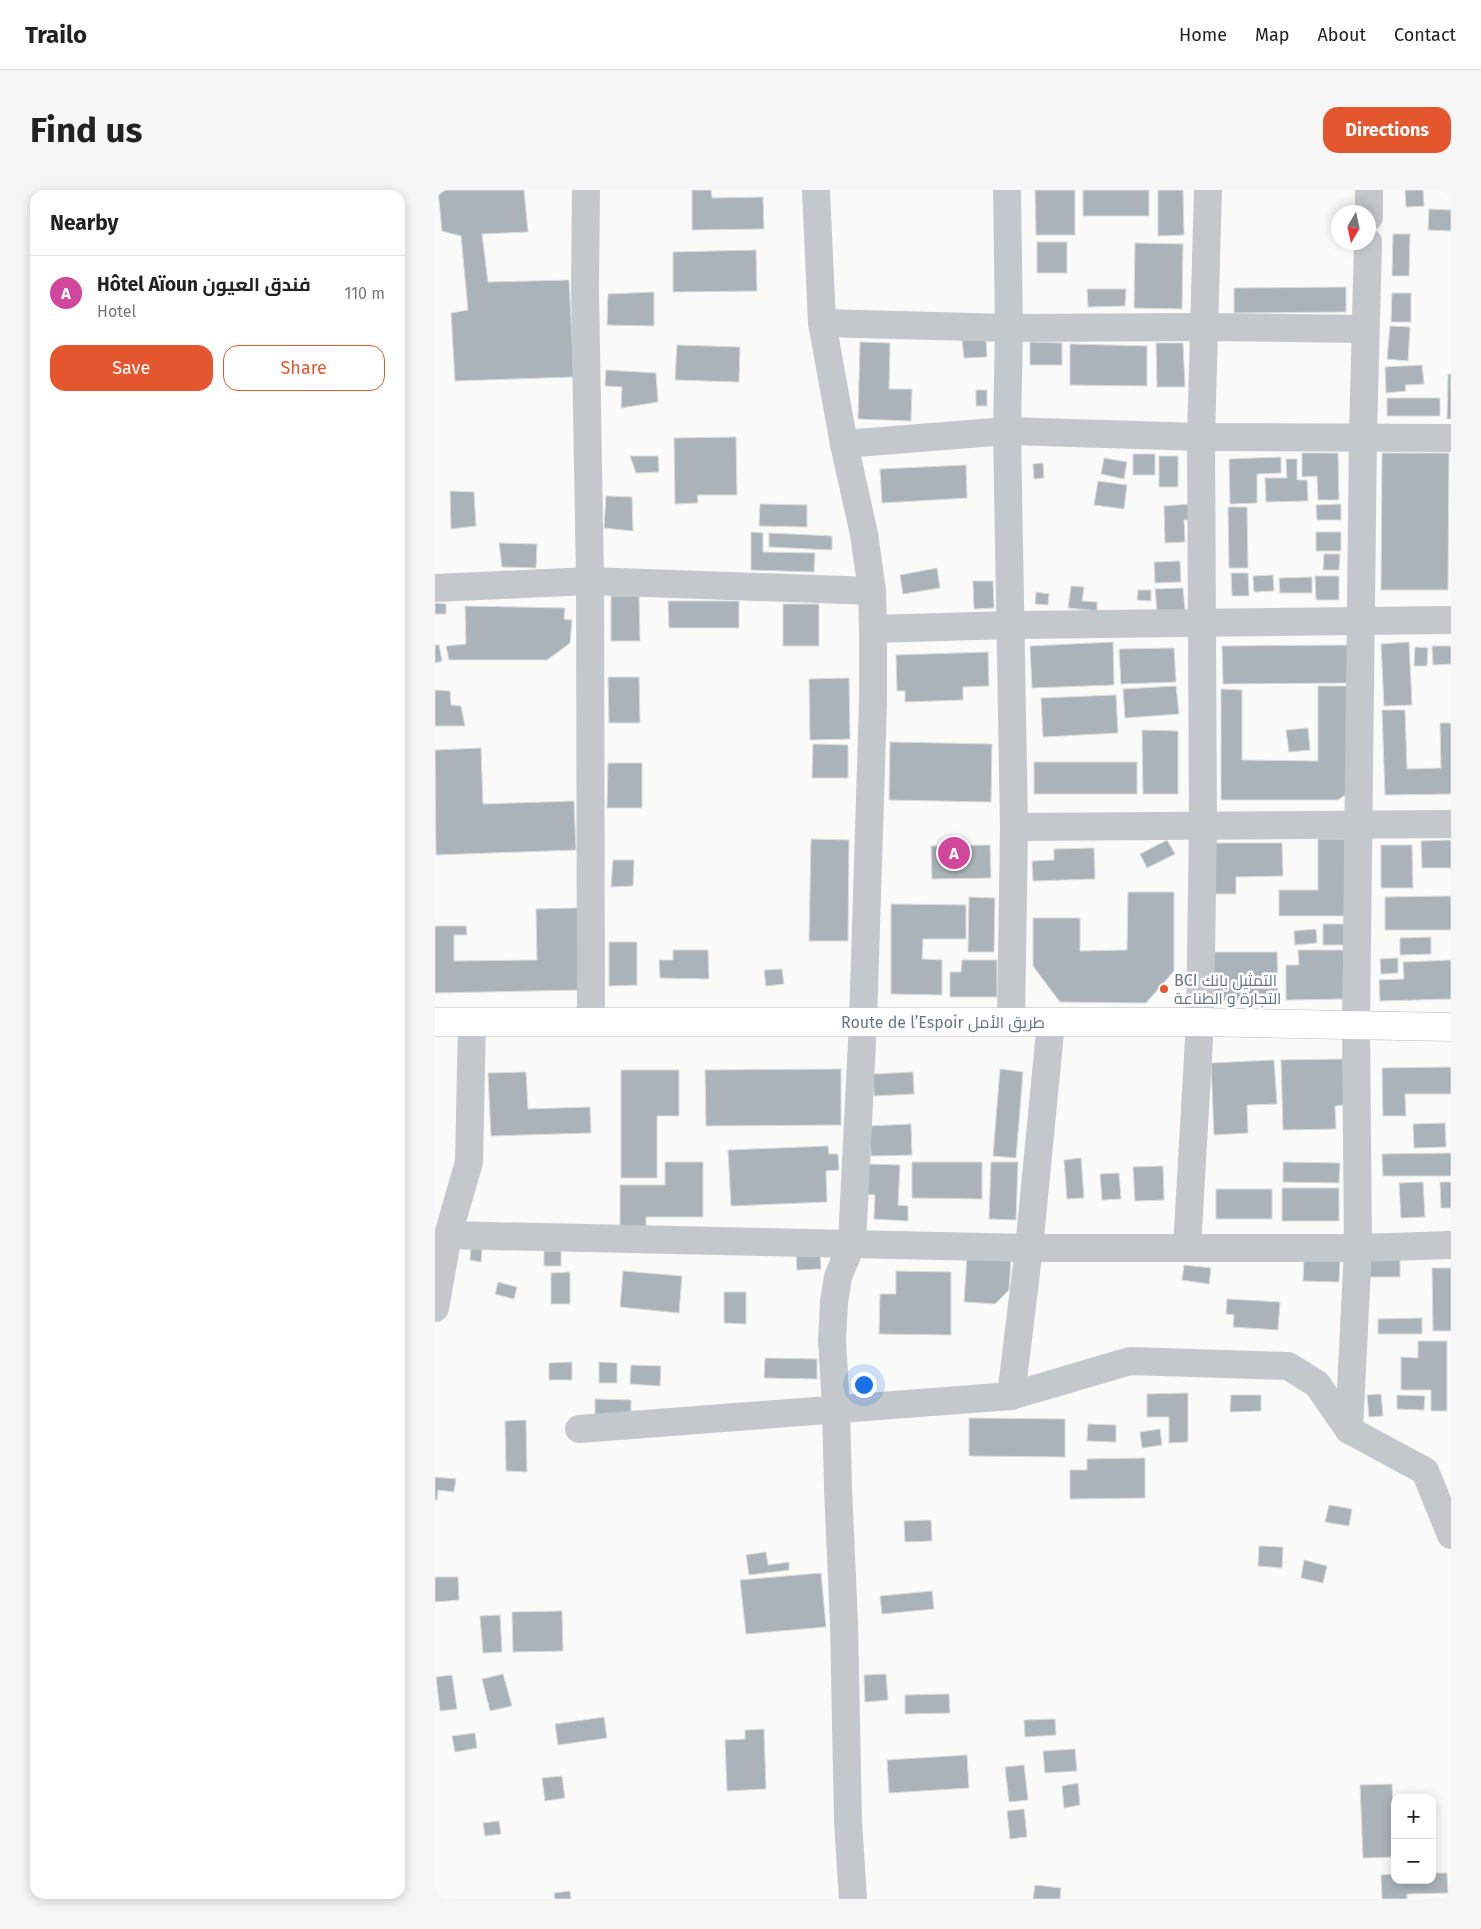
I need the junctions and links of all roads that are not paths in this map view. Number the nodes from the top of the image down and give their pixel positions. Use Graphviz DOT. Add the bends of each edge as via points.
graph roads {
  1 [pos="586,190"];
  2 [pos="816,190"];
  3 [pos="1007,190"];
  4 [pos="1208,190"];
  5 [pos="1369,190"];
  6 [pos="1369,205"];
  7 [pos="1368,250"];
  8 [pos="822,323"];
  9 [pos="1203,327"];
  10 [pos="1009,328"];
  11 [pos="1365,329"];
  12 [pos="1007,431"];
  13 [pos="1363,436"];
  14 [pos="1201,437"];
  15 [pos="1451,438"];
  16 [pos="844,444"];
  17 [pos="590,581"];
  18 [pos="435,588"];
  19 [pos="872,590"];
  20 [pos="1361,620"];
  21 [pos="1451,620"];
  22 [pos="1202,622"];
  23 [pos="1011,625"];
  24 [pos="873,630"];
  25 [pos="1359,824"];
  26 [pos="1451,824"];
  27 [pos="1203,826"];
  28 [pos="1014,827"];
  29 [pos="435,1022"];
  30 [pos="472,1022"];
  31 [pos="591,1022"];
  32 [pos="863,1022"];
  33 [pos="1011,1022"];
  34 [pos="1051,1022"];
  35 [pos="1200,1022"];
  36 [pos="1356,1026"];
  37 [pos="1451,1027"];
  38 [pos="448,1235"];
  39 [pos="853,1243"];
  40 [pos="1451,1245"];
  41 [pos="1029,1248"];
  42 [pos="1187,1248"];
  43 [pos="1358,1248"];
  44 [pos="435,1308"];
  45 [pos="1011,1396"];
  46 [pos="837,1408"];
  47 [pos="579,1429"];
  48 [pos="1349,1430"];
  49 [pos="1451,1535"];
  50 [pos="853,1899"];
  1 -- 17 [label="street"];
  2 -- 8 [label="street"];
  3 -- 10 [label="street"];
  4 -- 9 [label="street"];
  5 -- 6 [label="street"];
  7 -- 11 [label="street"];
  8 -- 10 [label="street"];
  8 -- 16 [label="street"];
  9 -- 10 [label="street"];
  9 -- 11 [label="street"];
  9 -- 14 [label="street"];
  10 -- 12 [label="street"];
  11 -- 13 [label="street"];
  12 -- 14 [label="street"];
  12 -- 16 [label="street"];
  12 -- 23 [label="street"];
  13 -- 14 [label="street"];
  13 -- 15 [label="street"];
  13 -- 20 [label="street"];
  14 -- 22 [label="street"];
  16 -- 19 [label="street" via="864,534"];
  17 -- 18 [label="street"];
  17 -- 19 [label="street"];
  17 -- 31 [label="street"];
  19 -- 24 [label="street"];
  20 -- 21 [label="street"];
  20 -- 22 [label="street"];
  20 -- 25 [label="street"];
  22 -- 23 [label="street"];
  22 -- 27 [label="street"];
  23 -- 24 [label="street"];
  23 -- 28 [label="street"];
  24 -- 32 [label="street"];
  25 -- 26 [label="street"];
  25 -- 27 [label="street"];
  25 -- 36 [label="street"];
  27 -- 28 [label="street"];
  27 -- 35 [label="street"];
  28 -- 33 [label="street"];
  29 -- 30 [label="highway, Route de l’Espoir طريق الأمل"];
  30 -- 31 [label="highway, Route de l’Espoir طريق الأمل"];
  30 -- 38 [label="street" via="469,1162"];
  31 -- 32 [label="highway, Route de l’Espoir طريق الأمل"];
  32 -- 33 [label="highway, Route de l’Espoir طريق الأمل"];
  32 -- 39 [label="street"];
  33 -- 34 [label="highway, Route de l’Espoir طريق الأمل"];
  34 -- 35 [label="highway, Route de l’Espoir طريق الأمل"];
  34 -- 41 [label="street"];
  35 -- 36 [label="highway, Route de l’Espoir طريق الأمل"];
  35 -- 42 [label="street"];
  36 -- 37 [label="highway, Route de l’Espoir طريق الأمل"];
  36 -- 43 [label="street"];
  38 -- 39 [label="street"];
  38 -- 44 [label="street"];
  39 -- 41 [label="street"];
  39 -- 46 [label="street" via="838,1277 834,1302 832,1340"];
  40 -- 43 [label="street"];
  41 -- 42 [label="street"];
  41 -- 45 [label="street"];
  42 -- 43 [label="street"];
  43 -- 48 [label="street"];
  45 -- 46 [label="street"];
  45 -- 48 [label="street" via="1130,1361 1288,1366 1317,1384"];
  46 -- 47 [label="street"];
  46 -- 50 [label="street"];
  48 -- 49 [label="street" via="1425,1471"];
}
